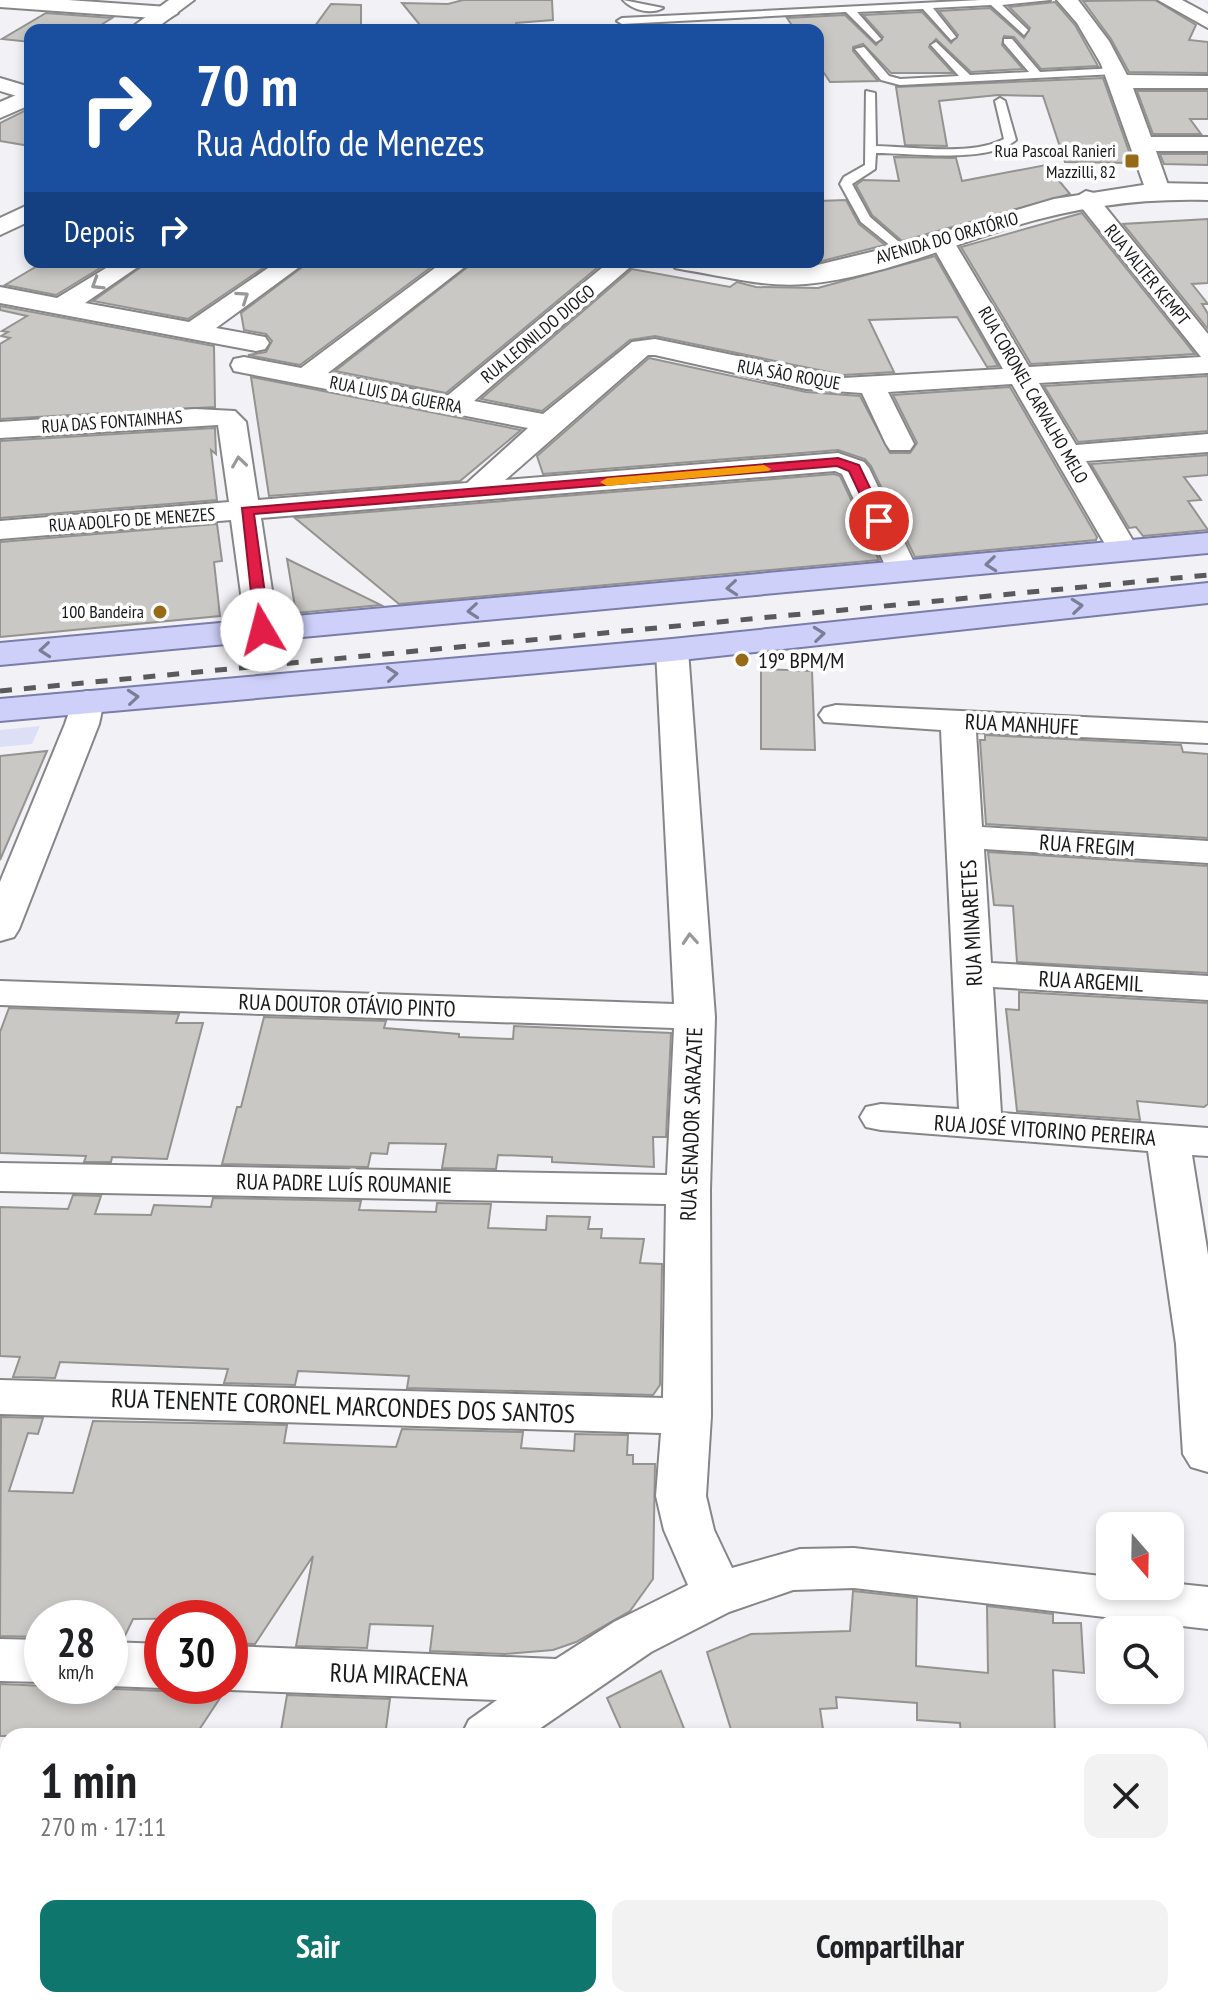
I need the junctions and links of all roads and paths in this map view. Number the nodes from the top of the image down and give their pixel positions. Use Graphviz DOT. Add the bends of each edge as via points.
graph roads {
  1 [pos="22,0"];
  2 [pos="628,0"];
  3 [pos="810,0"];
  4 [pos="1045,0"];
  5 [pos="1067,0"];
  6 [pos="1168,0"];
  7 [pos="0,1"];
  8 [pos="994,3"];
  9 [pos="175,6"];
  10 [pos="926,6"];
  11 [pos="849,9"];
  12 [pos="0,13"];
  13 [pos="622,21"];
  14 [pos="1208,22"];
  15 [pos="148,24"];
  16 [pos="1024,32"];
  17 [pos="951,37"];
  18 [pos="876,39"];
  19 [pos="1008,41"];
  20 [pos="936,45"];
  21 [pos="860,49"];
  22 [pos="1037,75"];
  23 [pos="1117,76"];
  24 [pos="967,78"];
  25 [pos="1208,82"];
  26 [pos="0,84"];
  27 [pos="24,93"];
  28 [pos="870,93"];
  29 [pos="24,98"];
  30 [pos="1000,101"];
  31 [pos="0,111"];
  32 [pos="1141,144"];
  33 [pos="1208,144"];
  34 [pos="870,149"];
  35 [pos="1157,188"];
  36 [pos="1208,192"];
  37 [pos="1086,198"];
  38 [pos="24,214"];
  39 [pos="0,228"];
  40 [pos="941,240"];
  41 [pos="902,251"];
  42 [pos="123,268"];
  43 [pos="285,268"];
  44 [pos="451,268"];
  45 [pos="617,268"];
  46 [pos="723,268"];
  47 [pos="0,295"];
  48 [pos="61,307"];
  49 [pos="192,332"];
  50 [pos="1208,351"];
  51 [pos="1208,365"];
  52 [pos="306,377"];
  53 [pos="1023,377"];
  54 [pos="872,386"];
  55 [pos="452,406"];
  56 [pos="549,424"];
  57 [pos="0,430"];
  58 [pos="1208,443"];
  59 [pos="900,444"];
  60 [pos="1067,454"];
  61 [pos="474,493"];
  62 [pos="247,511"];
  63 [pos="0,530"];
  64 [pos="1208,543"];
  65 [pos="1124,551"];
  66 [pos="903,573"];
  67 [pos="1208,593"];
  68 [pos="262,630"];
  69 [pos="672,650"];
  70 [pos="0,654"];
  71 [pos="87,701"];
  72 [pos="0,710"];
  73 [pos="836,715"];
  74 [pos="958,720"];
  75 [pos="1208,733"];
  76 [pos="966,837"];
  77 [pos="1208,852"];
  78 [pos="0,929"];
  79 [pos="975,974"];
  80 [pos="1208,988"];
  81 [pos="0,993"];
  82 [pos="695,1017"];
  83 [pos="881,1117"];
  84 [pos="981,1126"];
  85 [pos="1188,1141"];
  86 [pos="0,1177"];
  87 [pos="688,1190"];
  88 [pos="1203,1344"];
  89 [pos="0,1397"];
  90 [pos="687,1416"];
  91 [pos="1208,1454"];
  92 [pos="717,1591"];
  93 [pos="1208,1608"];
  94 [pos="0,1660"];
  95 [pos="24,1661"];
  96 [pos="248,1669"];
  97 [pos="568,1681"];
  98 [pos="500,1728"];
  1 -- 7 [label="street"];
  1 -- 9 [label="street"];
  1 -- 12 [label="street"];
  2 -- 3 [label="lane" via="634,6 655,8"];
  4 -- 8 [label="lane"];
  5 -- 23 [label="street" via="1095,30"];
  6 -- 14 [label="street"];
  8 -- 10 [label="lane"];
  8 -- 16 [label="lane"];
  9 -- 15 [label="main road"];
  10 -- 11 [label="lane"];
  10 -- 17 [label="lane"];
  11 -- 13 [label="lane"];
  11 -- 18 [label="lane"];
  19 -- 22 [label="lane"];
  20 -- 24 [label="lane"];
  21 -- 24 [label="lane" via="892,81"];
  22 -- 23 [label="lane"];
  22 -- 24 [label="lane"];
  23 -- 25 [label="street"];
  23 -- 32 [label="street"];
  26 -- 27 [label="street"];
  28 -- 34 [label="lane"];
  29 -- 31 [label="main road"];
  30 -- 34 [label="lane" via="1010,140 1006,145"];
  32 -- 33 [label="street"];
  32 -- 35 [label="street"];
  34 -- 41 [label="lane" via="871,167 846,184 865,219"];
  35 -- 36 [label="main road, AVENIDA DO ORATÓRIO"];
  35 -- 37 [label="main road, AVENIDA DO ORATÓRIO"];
  37 -- 40 [label="main road, AVENIDA DO ORATÓRIO"];
  37 -- 50 [label="street, RUA VALTER KEMPT"];
  38 -- 39 [label="street"];
  40 -- 41 [label="main road, AVENIDA DO ORATÓRIO"];
  40 -- 53 [label="street, RUA CORONEL CARVALHO MELO"];
  41 -- 46 [label="main road, AVENIDA DO ORATÓRIO" via="805,276"];
  42 -- 48 [label="street, one-way"];
  49 -- 43 [label="street, one-way"];
  44 -- 52 [label="street"];
  45 -- 55 [label="street, RUA LEONILDO DIOGO"];
  47 -- 48 [label="street, RUA LUIS DA GUERRA"];
  48 -- 49 [label="street, RUA LUIS DA GUERRA"];
  49 -- 52 [label="street, RUA LUIS DA GUERRA"];
  51 -- 53 [label="street, RUA SÃO ROQUE"];
  52 -- 55 [label="street, RUA LUIS DA GUERRA"];
  53 -- 54 [label="street, RUA SÃO ROQUE"];
  53 -- 60 [label="street, RUA CORONEL CARVALHO MELO"];
  54 -- 56 [label="street, RUA SÃO ROQUE" via="823,385 648,347 637,350"];
  54 -- 59 [label="street"];
  55 -- 56 [label="street, RUA LUIS DA GUERRA"];
  56 -- 61 [label="street, RUA SÃO ROQUE"];
  62 -- 57 [label="street, RUA DAS FONTAINHAS, one-way" via="234,428 225,417"];
  58 -- 60 [label="street"];
  60 -- 65 [label="street, RUA CORONEL CARVALHO MELO"];
  61 -- 62 [label="street, RUA ADOLFO DE MENEZES"];
  61 -- 66 [label="street, RUA ADOLFO DE MENEZES" via="838,462 854,468"];
  62 -- 63 [label="street, RUA ADOLFO DE MENEZES"];
  62 -- 68 [label="street"];
  64 -- 65 [label="main road"];
  65 -- 66 [label="main road, one-way"];
  66 -- 68 [label="main road, one-way"];
  69 -- 67 [label="main road, one-way"];
  68 -- 70 [label="main road, one-way"];
  71 -- 69 [label="main road, one-way"];
  82 -- 69 [label="street, RUA SENADOR SARAZATE, one-way"];
  71 -- 72 [label="main road"];
  71 -- 78 [label="street"];
  73 -- 74 [label="street, RUA MANHUFE"];
  74 -- 75 [label="street, RUA MANHUFE"];
  74 -- 76 [label="street, RUA MINARETES"];
  76 -- 77 [label="street, RUA FREGIM"];
  76 -- 79 [label="street, RUA MINARETES"];
  79 -- 80 [label="street, RUA ARGEMIL"];
  79 -- 84 [label="street, RUA MINARETES"];
  81 -- 82 [label="street, RUA DOUTOR OTÁVIO PINTO"];
  82 -- 87 [label="street, RUA SENADOR SARAZATE"];
  83 -- 84 [label="street, RUA JOSÉ VITORINO PEREIRA"];
  84 -- 85 [label="street, RUA JOSÉ VITORINO PEREIRA"];
  85 -- 88 [label="street"];
  86 -- 87 [label="street, RUA PADRE LUÍS ROUMANIE"];
  87 -- 90 [label="street, RUA SENADOR SARAZATE"];
  88 -- 91 [label="street"];
  89 -- 90 [label="street, RUA TENENTE CORONEL MARCONDES DOS SANTOS"];
  90 -- 92 [label="street, RUA SENADOR SARAZATE" via="681,1496 689,1530"];
  92 -- 93 [label="street" via="796,1570 854,1568"];
  92 -- 97 [label="street"];
  94 -- 95 [label="street"];
  96 -- 97 [label="street, RUA MIRACENA"];
  97 -- 98 [label="street"];
}
